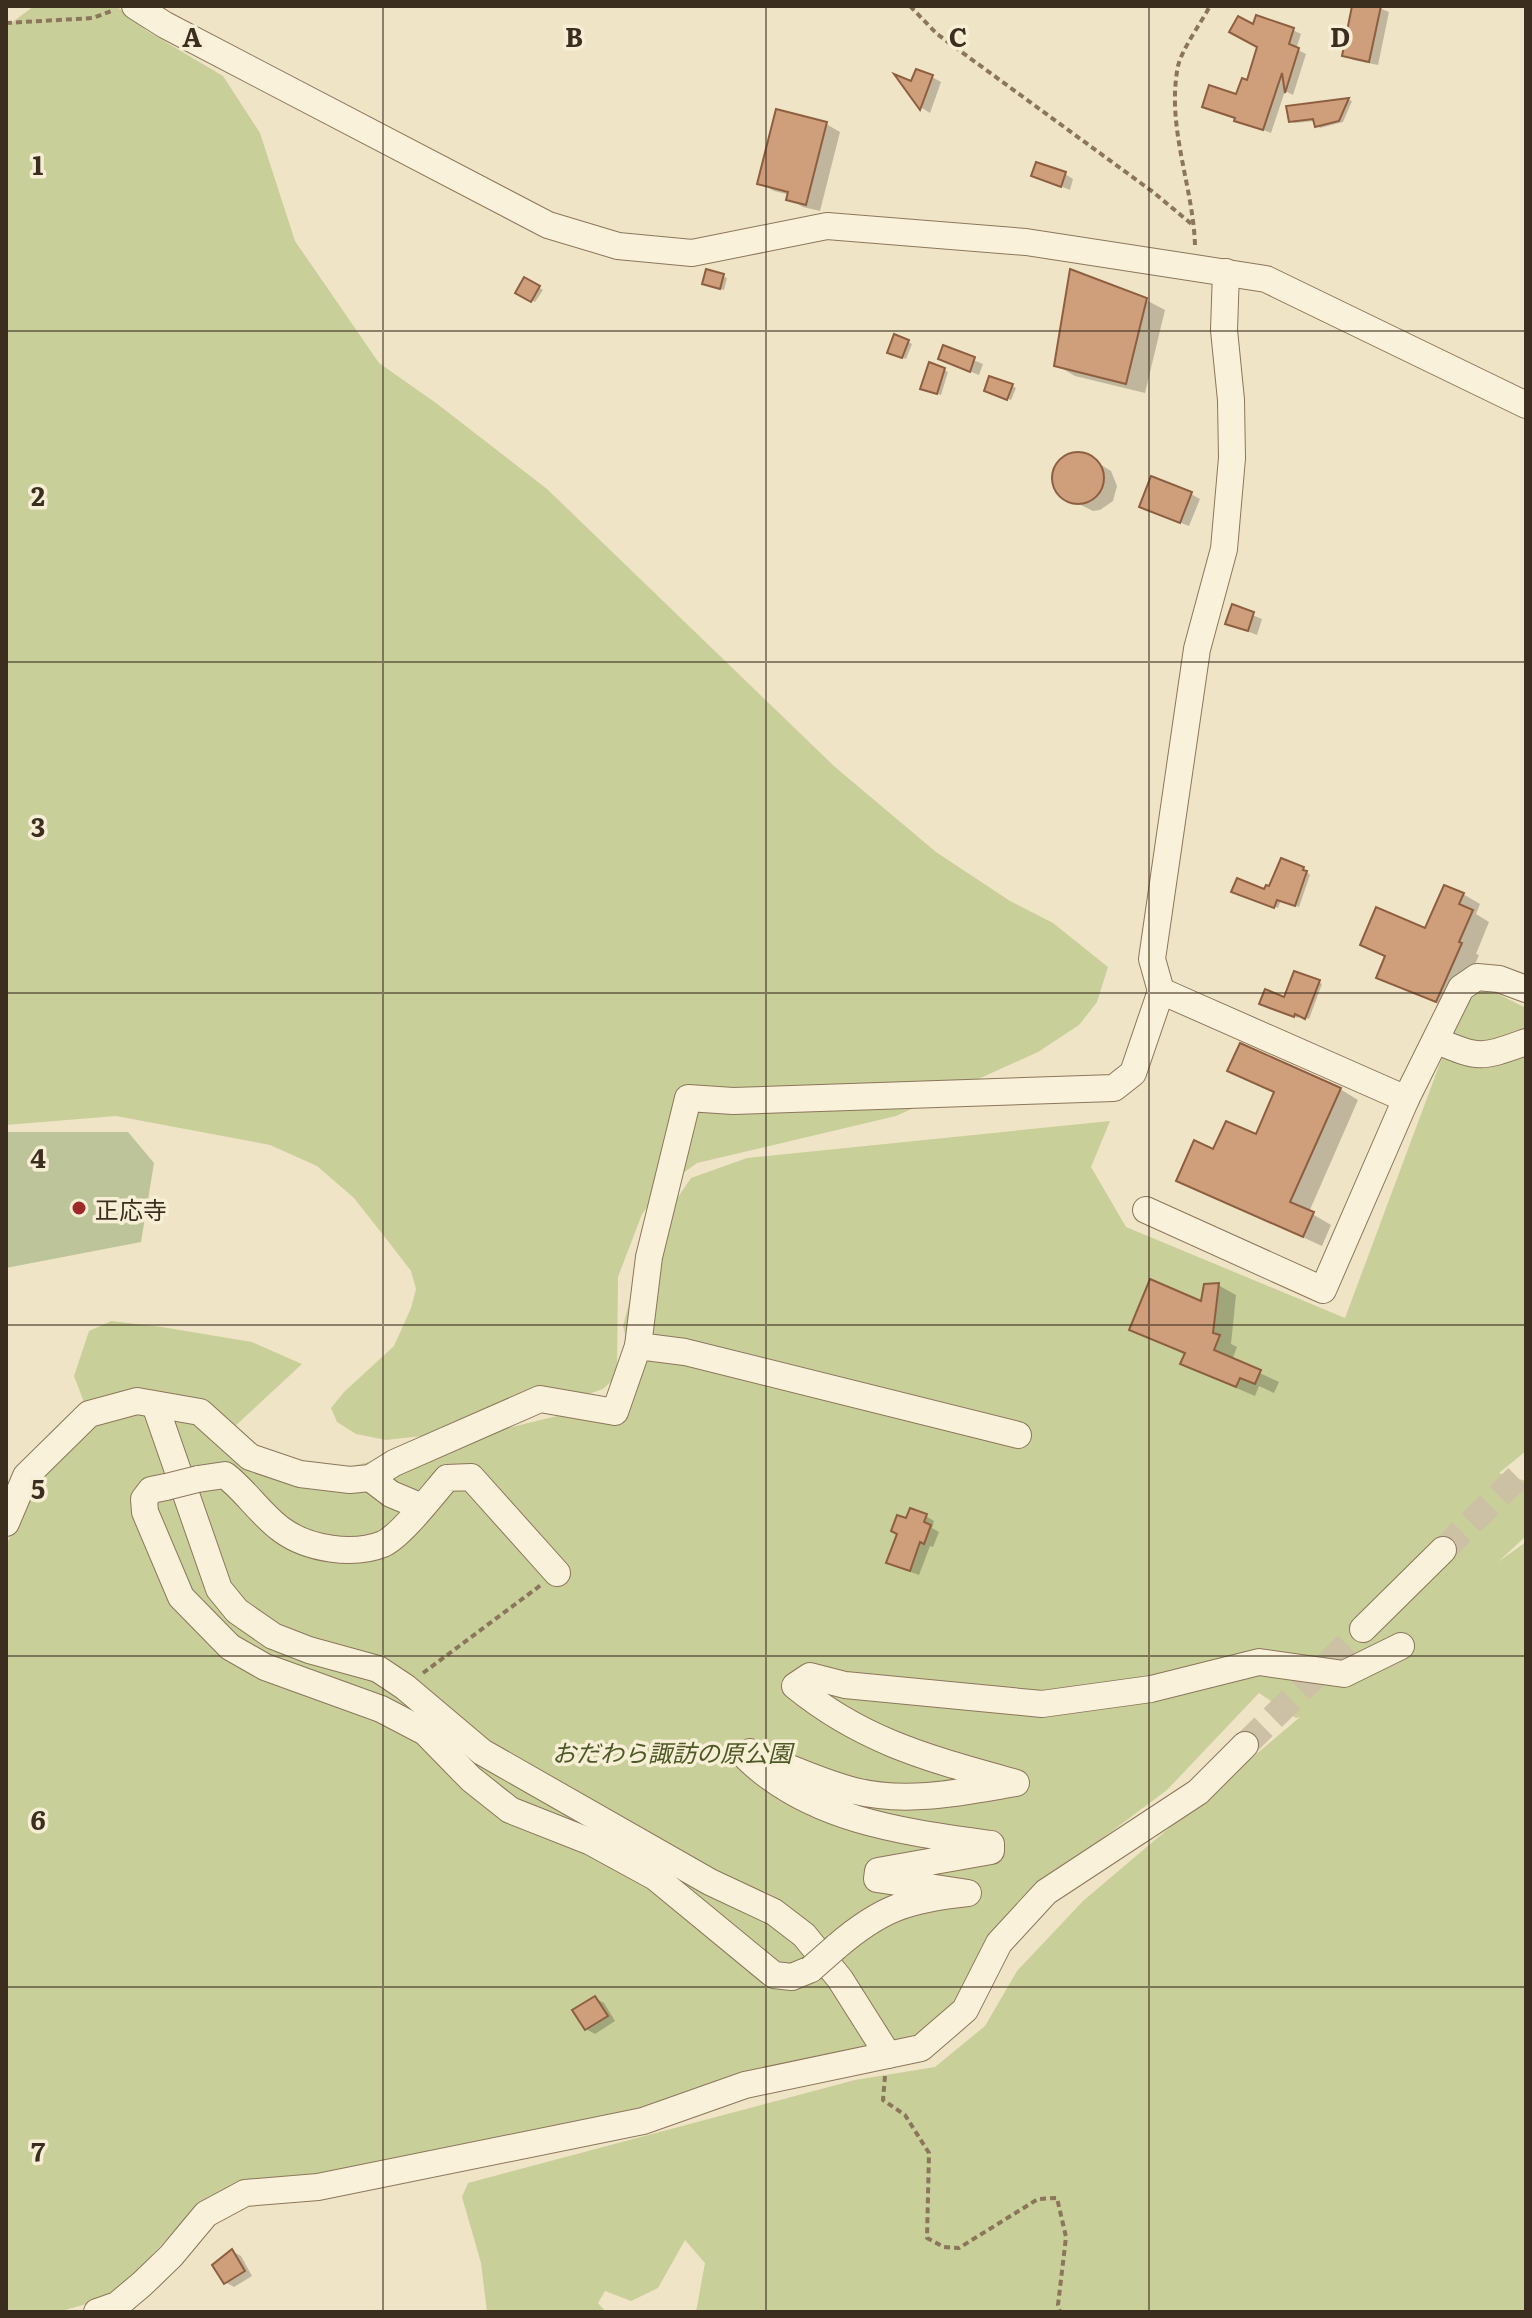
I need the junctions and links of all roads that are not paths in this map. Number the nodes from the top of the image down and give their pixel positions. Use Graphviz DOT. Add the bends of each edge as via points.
graph roads {
  1 [pos="135,6"];
  2 [pos="1226,272"];
  3 [pos="1526,405"];
  4 [pos="1526,989"];
  5 [pos="1161,991"];
  6 [pos="1437,1041"];
  7 [pos="1526,1042"];
  8 [pos="1406,1099"];
  9 [pos="1146,1210"];
  10 [pos="638,1346"];
  11 [pos="155,1405"];
  12 [pos="1018,1435"];
  13 [pos="370,1478"];
  14 [pos="422,1507"];
  15 [pos="6,1523"];
  16 [pos="1443,1550"];
  17 [pos="557,1573"];
  18 [pos="1363,1629"];
  19 [pos="1401,1646"];
  20 [pos="1245,1745"];
  21 [pos="888,2055"];
  22 [pos="97,2312"];
  1 -- 2 [label="street" via="548,225 618,246 692,253 827,226 1026,242"];
  2 -- 3 [label="street" via="1266,279"];
  2 -- 5 [label="street" via="1232,458 1224,549 1197,649 1154,944 1152,959"];
  4 -- 6 [label="street" via="1477,977 1461,988"];
  5 -- 8 [label="street"];
  5 -- 10 [label="street" via="1133,1073 1114,1088 733,1101 688,1098 649,1257"];
  6 -- 7 [label="street" via="1489,1056"];
  6 -- 8 [label="street"];
  8 -- 9 [label="street" via="1323,1290"];
  10 -- 12 [label="street" via="685,1352"];
  10 -- 13 [label="street" via="615,1412 540,1399"];
  11 -- 13 [label="street" via="200,1412 250,1457 300,1474"];
  11 -- 15 [label="street" via="137,1401 89,1414 26,1476"];
  11 -- 21 [label="street" via="219,1589 237,1611 273,1636 378,1669 482,1752 710,1882 774,1912 804,1935 840,1979"];
  13 -- 14 [label="street"];
  14 -- 17 [label="street" via="447,1478 471,1477"];
  14 -- 19 [label="street, bridge" via="385,1544 349,1550 314,1545 282,1530 225,1475 151,1490 144,1499 181,1597 230,1647 265,1667 381,1709 425,1732 510,1810 591,1842 655,1877 774,1975 792,1977 811,1969 885,1911 922,1898 968,1893 877,1879 878,1871 991,1851 991,1844 850,1818 786,1790 747,1758 750,1752 846,1788 903,1797 1016,1783 874,1737 827,1712 795,1686 802,1679 1042,1704 1151,1689 1259,1662 1344,1674"];
  16 -- 18 [label="street"];
  20 -- 21 [label="street" via="1198,1792 1046,1892 999,1943 965,2010 921,2048"];
  21 -- 22 [label="street" via="745,2085 643,2121 318,2187 245,2193 206,2214 142,2284 117,2305"];
}
